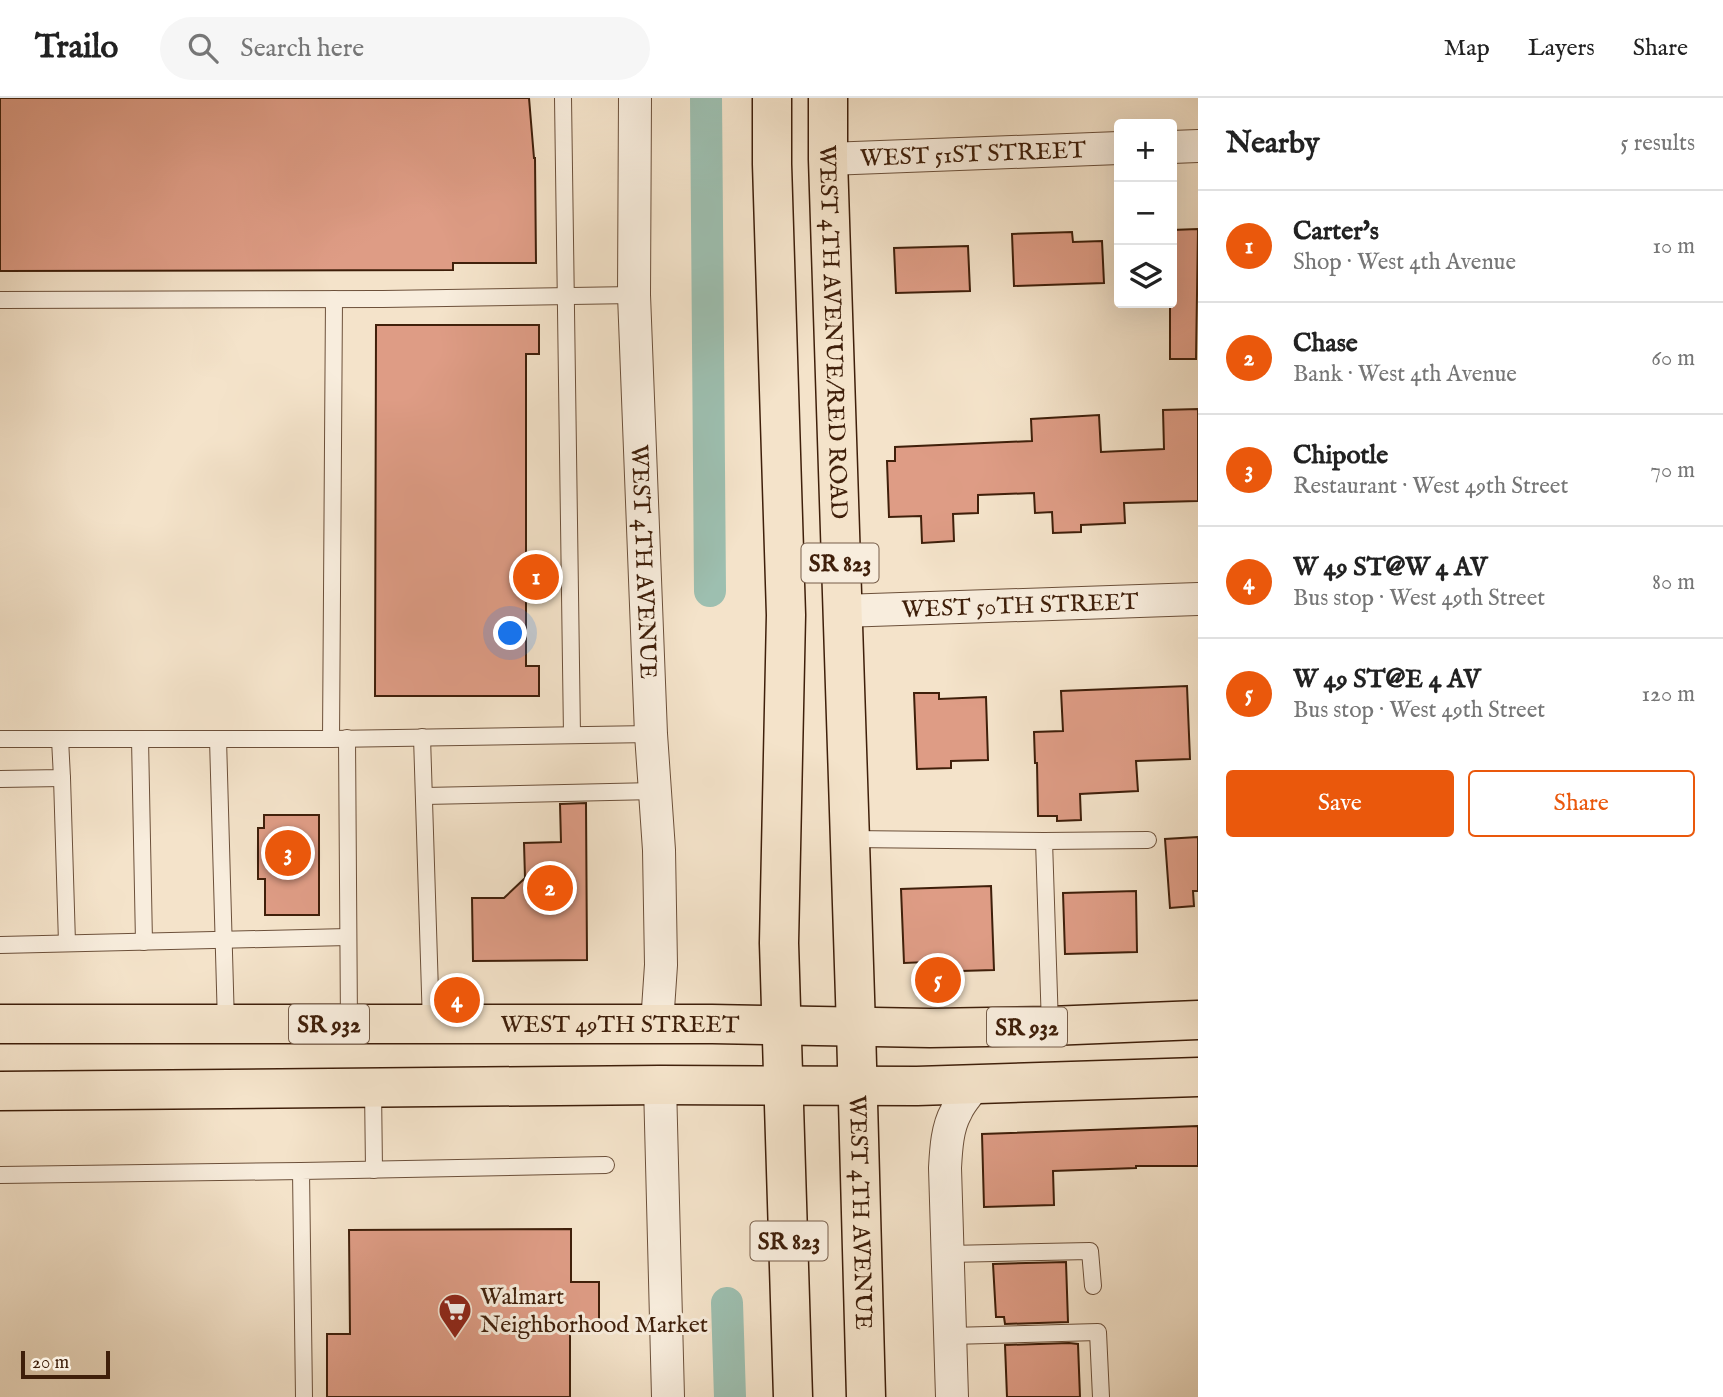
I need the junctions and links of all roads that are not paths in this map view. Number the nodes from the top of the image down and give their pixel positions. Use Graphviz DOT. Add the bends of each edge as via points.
graph roads {
  1 [pos="563,98"];
  2 [pos="635,98"];
  3 [pos="772,98"];
  4 [pos="794,98"];
  5 [pos="828,98"];
  6 [pos="1177,146"];
  7 [pos="1198,146"];
  8 [pos="1114,148"];
  9 [pos="828,159"];
  10 [pos="634,295"];
  11 [pos="565,296"];
  12 [pos="334,299"];
  13 [pos="0,300"];
  14 [pos="1198,599"];
  15 [pos="842,611"];
  16 [pos="651,733"];
  17 [pos="572,735"];
  18 [pos="422,737"];
  19 [pos="0,739"];
  20 [pos="60,739"];
  21 [pos="140,739"];
  22 [pos="218,739"];
  23 [pos="339,739"];
  24 [pos="62,778"];
  25 [pos="0,779"];
  26 [pos="655,791"];
  27 [pos="424,796"];
  28 [pos="850,839"];
  29 [pos="1148,840"];
  30 [pos="1044,841"];
  31 [pos="348,937"];
  32 [pos="224,940"];
  33 [pos="144,942"];
  34 [pos="67,943"];
  35 [pos="0,945"];
  36 [pos="1198,1020"];
  37 [pos="0,1024"];
  38 [pos="226,1024"];
  39 [pos="349,1024"];
  40 [pos="431,1024"];
  41 [pos="657,1024"];
  42 [pos="782,1026"];
  43 [pos="1050,1027"];
  44 [pos="856,1028"];
  45 [pos="1198,1077"];
  46 [pos="975,1084"];
  47 [pos="660,1085"];
  48 [pos="784,1086"];
  49 [pos="373,1087"];
  50 [pos="858,1087"];
  51 [pos="0,1091"];
  52 [pos="606,1165"];
  53 [pos="374,1170"];
  54 [pos="301,1171"];
  55 [pos="0,1175"];
  56 [pos="948,1254"];
  57 [pos="1093,1286"];
  58 [pos="950,1336"];
  59 [pos="304,1397"];
  60 [pos="668,1397"];
  61 [pos="793,1397"];
  62 [pos="866,1397"];
  63 [pos="952,1397"];
  64 [pos="1101,1397"];
  1 -- 11 [label="lane"];
  2 -- 10 [label="street, WEST 4TH AVENUE"];
  3 -- 42 [label="main road, SR 823" via="786,615 779,943"];
  4 -- 9 [label="main road"];
  5 -- 9 [label="main road, WEST 4TH AVENUE/RED ROAD / SR 823"];
  6 -- 7 [label="street"];
  8 -- 9 [label="street, WEST 51ST STREET"];
  9 -- 15 [label="main road, WEST 4TH AVENUE/RED ROAD / SR 823"];
  10 -- 11 [label="lane"];
  10 -- 16 [label="street, WEST 4TH AVENUE"];
  11 -- 12 [label="lane"];
  11 -- 17 [label="lane"];
  12 -- 13 [label="lane"];
  12 -- 23 [label="lane"];
  14 -- 15 [label="street, WEST 50TH STREET"];
  15 -- 28 [label="main road, WEST 4TH AVENUE/RED ROAD / SR 823"];
  16 -- 17 [label="lane"];
  16 -- 26 [label="street, WEST 4TH AVENUE"];
  17 -- 18 [label="lane"];
  18 -- 23 [label="lane"];
  18 -- 27 [label="lane"];
  19 -- 20 [label="lane"];
  20 -- 21 [label="lane"];
  20 -- 24 [label="lane"];
  21 -- 22 [label="lane"];
  21 -- 33 [label="lane"];
  22 -- 23 [label="lane"];
  22 -- 32 [label="lane"];
  23 -- 31 [label="lane"];
  24 -- 25 [label="lane"];
  24 -- 34 [label="lane"];
  26 -- 27 [label="lane"];
  26 -- 41 [label="street, WEST 4TH AVENUE" via="661,965"];
  27 -- 40 [label="lane"];
  28 -- 30 [label="lane"];
  28 -- 44 [label="main road, WEST 4TH AVENUE/RED ROAD / SR 823"];
  29 -- 30 [label="lane"];
  30 -- 43 [label="lane"];
  31 -- 32 [label="lane"];
  31 -- 39 [label="lane"];
  32 -- 33 [label="lane"];
  32 -- 38 [label="lane"];
  33 -- 34 [label="lane"];
  34 -- 35 [label="lane"];
  36 -- 43 [label="main road, WEST 49TH STREET / SR 932"];
  37 -- 38 [label="main road, WEST 49TH STREET / SR 932"];
  38 -- 39 [label="main road, WEST 49TH STREET / SR 932"];
  39 -- 40 [label="main road, WEST 49TH STREET / SR 932"];
  40 -- 41 [label="main road, WEST 49TH STREET / SR 932"];
  41 -- 42 [label="main road, WEST 49TH STREET / SR 932"];
  42 -- 44 [label="main road, WEST 49TH STREET / SR 932"];
  42 -- 48 [label="main road, SR 823"];
  43 -- 44 [label="main road, WEST 49TH STREET / SR 932"];
  44 -- 50 [label="main road, WEST 4TH AVENUE / SR 823"];
  45 -- 46 [label="main road, SR 932"];
  46 -- 50 [label="main road, SR 932"];
  46 -- 56 [label="street" via="956,1112 946,1152"];
  47 -- 48 [label="main road, SR 932"];
  47 -- 49 [label="main road, SR 932"];
  47 -- 60 [label="street"];
  48 -- 50 [label="main road, SR 932"];
  48 -- 61 [label="main road, SR 823"];
  49 -- 51 [label="main road, SR 932"];
  49 -- 53 [label="lane"];
  50 -- 62 [label="main road, WEST 4TH AVENUE / SR 823"];
  52 -- 53 [label="lane"];
  53 -- 54 [label="lane"];
  54 -- 55 [label="lane"];
  54 -- 59 [label="lane"];
  56 -- 57 [label="lane" via="1090,1251"];
  56 -- 58 [label="street"];
  58 -- 63 [label="street"];
  58 -- 64 [label="lane" via="1098,1332"];
}
